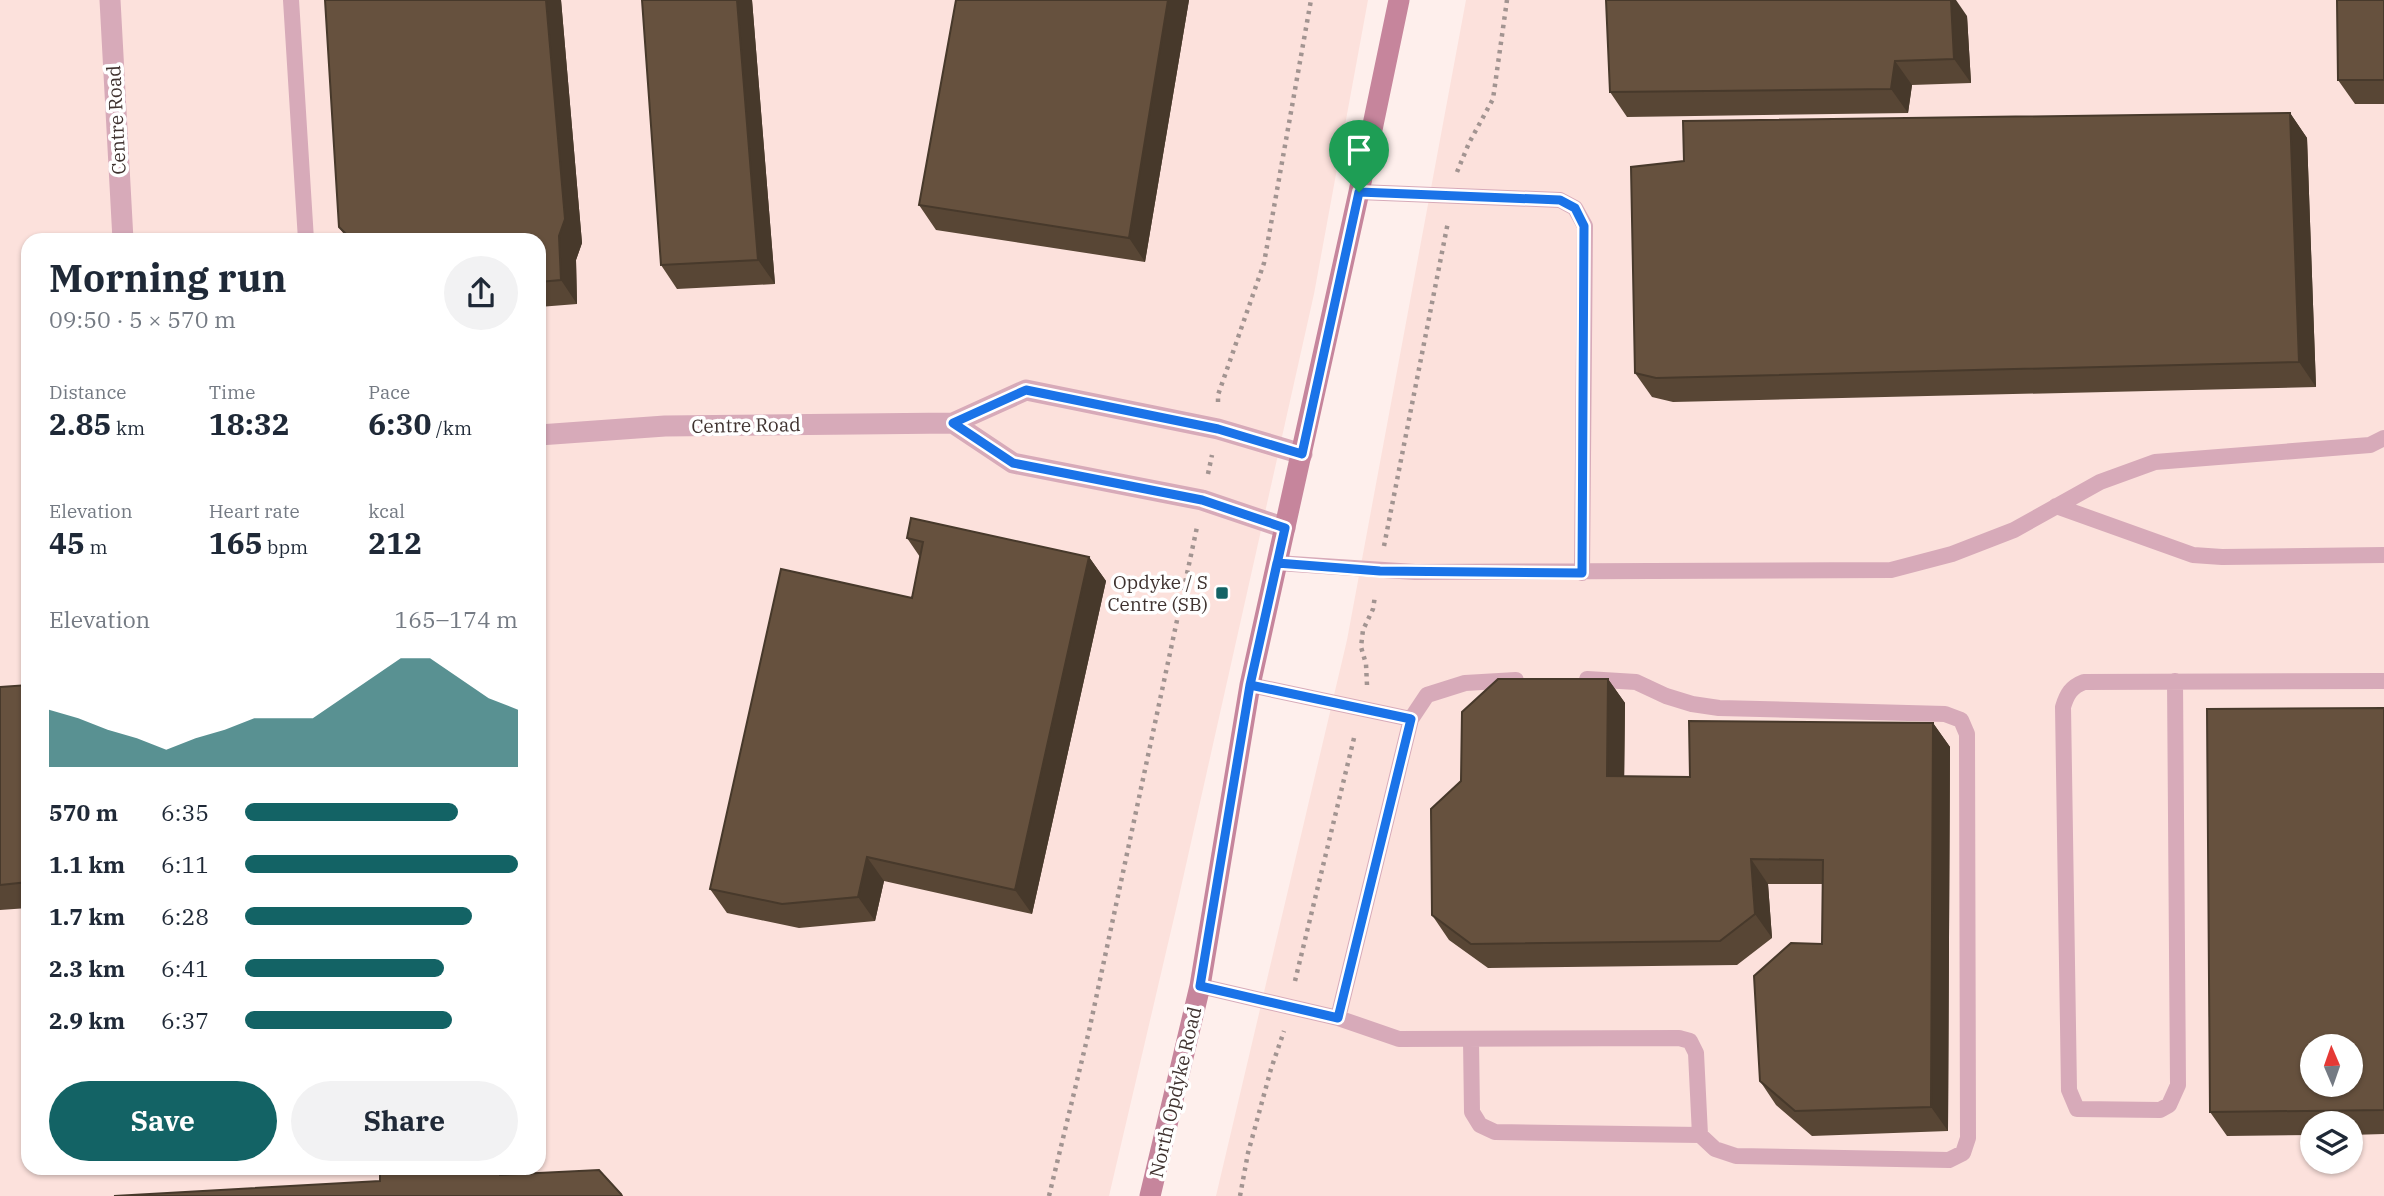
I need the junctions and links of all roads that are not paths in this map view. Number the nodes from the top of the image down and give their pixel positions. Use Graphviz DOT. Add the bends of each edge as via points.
graph roads {
  1 [pos="110,0"];
  2 [pos="291,0"];
  3 [pos="1399,0"];
  4 [pos="1359,192"];
  5 [pos="123,233"];
  6 [pos="306,233"];
  7 [pos="953,423"];
  8 [pos="546,434"];
  9 [pos="2384,438"];
  10 [pos="1302,454"];
  11 [pos="2056,506"];
  12 [pos="1285,528"];
  13 [pos="2384,555"];
  14 [pos="1277,563"];
  15 [pos="1582,573"];
  16 [pos="1527,680"];
  17 [pos="1569,680"];
  18 [pos="2175,681"];
  19 [pos="2384,681"];
  20 [pos="1250,685"];
  21 [pos="1411,719"];
  22 [pos="1200,986"];
  23 [pos="1338,1018"];
  24 [pos="1471,1040"];
  25 [pos="1700,1135"];
  26 [pos="1150,1196"];
  1 -- 5 [label="street, Centre Road"];
  2 -- 6 [label="lane"];
  3 -- 4 [label="main road, North Opdyke Road"];
  4 -- 10 [label="main road, North Opdyke Road"];
  4 -- 15 [label="lane" via="1560,200 1575,208 1584,226"];
  7 -- 8 [label="street, Centre Road" via="665,426"];
  7 -- 10 [label="street, Centre Road" via="1026,390 1218,429"];
  7 -- 12 [label="street" via="1013,463 1202,500"];
  9 -- 11 [label="lane" via="2370,445 2155,462 2100,482"];
  10 -- 12 [label="main road, North Opdyke Road"];
  11 -- 13 [label="lane" via="2193,555"];
  11 -- 15 [label="lane" via="2014,530 1952,554 1891,570"];
  12 -- 14 [label="main road, North Opdyke Road"];
  14 -- 15 [label="lane" via="1391,572"];
  14 -- 20 [label="main road, North Opdyke Road"];
  16 -- 21 [label="lane" via="1465,683 1427,695"];
  17 -- 25 [label="lane" via="1636,682 1679,700 1719,708 1945,713 1961,720 1967,734 1968,1138 1964,1153 1949,1160 1736,1156 1714,1149"];
  18 -- 18 [label="lane" via="2084,682 2074,686 2063,707 2069,1090 2077,1110 2160,1110 2169,1105 2178,1085"];
  18 -- 19 [label="lane"];
  20 -- 21 [label="lane"];
  20 -- 22 [label="main road, North Opdyke Road"];
  21 -- 23 [label="lane"];
  22 -- 23 [label="lane"];
  22 -- 26 [label="main road, North Opdyke Road"];
  23 -- 24 [label="lane" via="1399,1039"];
  24 -- 25 [label="lane" via="1472,1112 1487,1129"];
  24 -- 25 [label="lane" via="1690,1041 1696,1053"];
}
